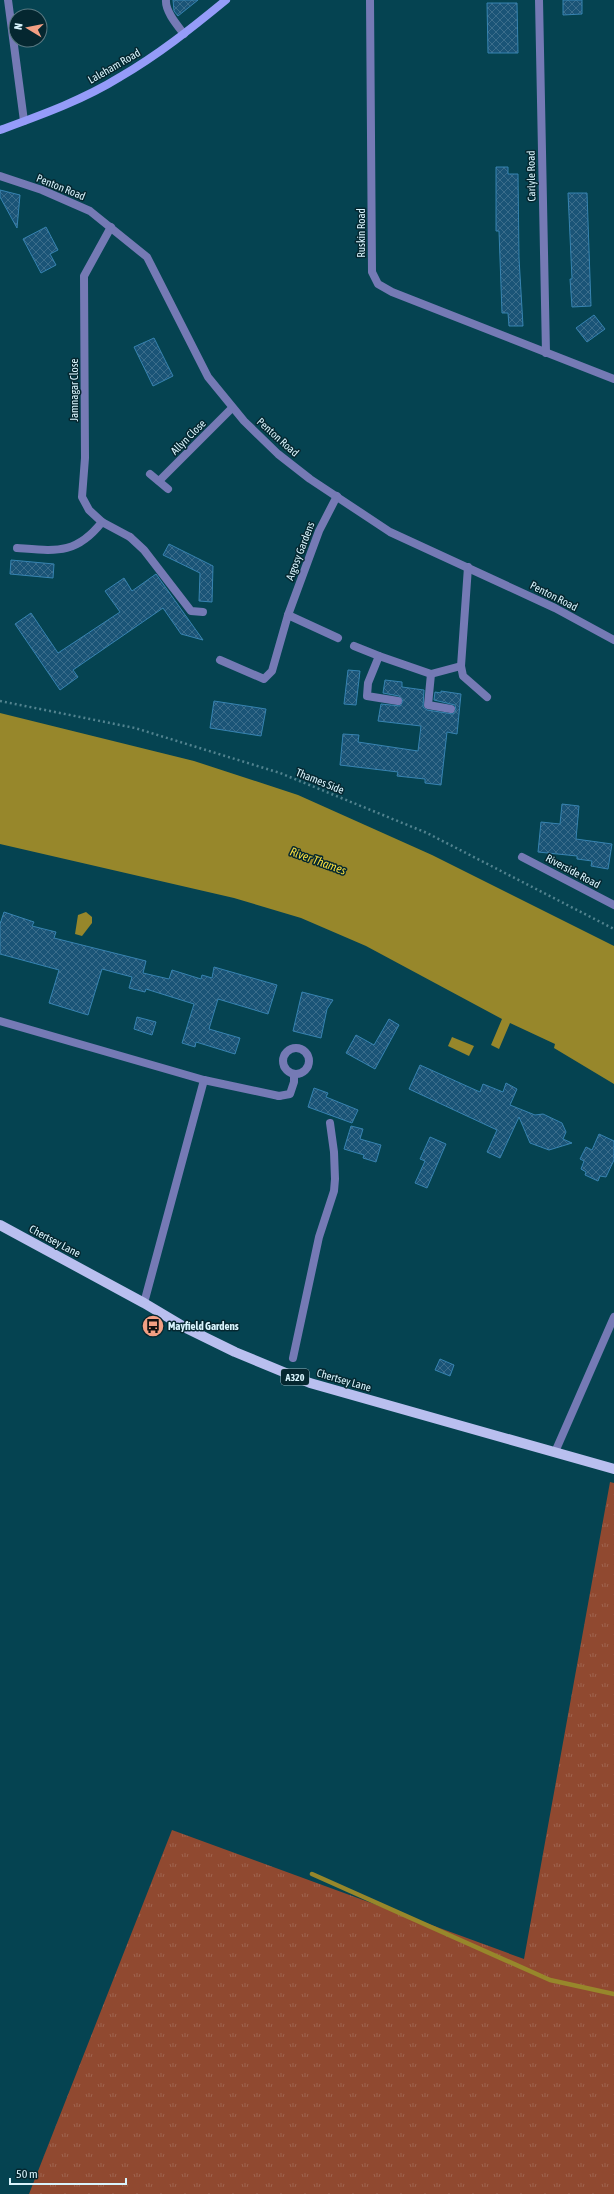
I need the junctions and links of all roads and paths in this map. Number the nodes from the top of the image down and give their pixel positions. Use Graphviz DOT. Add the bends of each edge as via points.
graph roads {
  1 [pos="8,0"];
  2 [pos="226,0"];
  3 [pos="370,0"];
  4 [pos="539,0"];
  5 [pos="166,2"];
  6 [pos="184,34"];
  7 [pos="24,121"];
  8 [pos="0,130"];
  9 [pos="0,176"];
  10 [pos="112,227"];
  11 [pos="546,352"];
  12 [pos="614,379"];
  13 [pos="232,408"];
  14 [pos="150,474"];
  15 [pos="159,481"];
  16 [pos="168,489"];
  17 [pos="337,496"];
  18 [pos="102,522"];
  19 [pos="18,548"];
  20 [pos="468,567"];
  21 [pos="203,612"];
  22 [pos="288,615"];
  23 [pos="338,638"];
  24 [pos="614,640"];
  25 [pos="354,646"];
  26 [pos="379,656"];
  27 [pos="220,660"];
  28 [pos="461,666"];
  29 [pos="431,674"];
  30 [pos="487,697"];
  31 [pos="0,701"];
  32 [pos="398,701"];
  33 [pos="451,709"];
  34 [pos="522,857"];
  35 [pos="614,905"];
  36 [pos="614,929"];
  37 [pos="0,1021"];
  38 [pos="294,1074"];
  39 [pos="204,1080"];
  40 [pos="330,1122"];
  41 [pos="0,1225"];
  42 [pos="144,1303"];
  43 [pos="614,1318"];
  44 [pos="293,1358"];
  45 [pos="555,1452"];
  46 [pos="614,1469"];
  1 -- 7 [label="street"];
  2 -- 6 [label="main road, Laleham Road"];
  3 -- 11 [label="street, Ruskin Road" via="372,272 378,284 392,292"];
  4 -- 11 [label="street, Carlyle Road"];
  5 -- 6 [label="street"];
  6 -- 7 [label="main road, Laleham Road" via="119,78 80,98"];
  7 -- 8 [label="main road, Laleham Road"];
  9 -- 10 [label="street, Penton Road" via="42,190 90,211"];
  10 -- 13 [label="street, Penton Road" via="146,257 208,377"];
  10 -- 18 [label="street, Jamnagar Close" via="84,276 85,458 82,497 89,510"];
  11 -- 12 [label="street, Ruskin Road"];
  13 -- 15 [label="street, Allyn Close"];
  13 -- 17 [label="street, Penton Road" via="278,454"];
  14 -- 15 [label="street"];
  15 -- 16 [label="street"];
  17 -- 20 [label="street, Penton Road" via="390,532"];
  17 -- 22 [label="street, Argosy Gardens" via="319,531"];
  18 -- 19 [label="street" via="90,537 63,549"];
  18 -- 21 [label="street, Jamnagar Close" via="130,537 144,550 191,611"];
  20 -- 24 [label="street, Penton Road" via="555,608"];
  20 -- 28 [label="street"];
  22 -- 23 [label="street"];
  22 -- 27 [label="street, Argosy Gardens" via="272,671 264,679"];
  25 -- 26 [label="street"];
  26 -- 29 [label="street"];
  26 -- 32 [label="street" via="368,683 367,696"];
  28 -- 29 [label="street"];
  28 -- 30 [label="street" via="463,676"];
  29 -- 33 [label="street" via="428,705"];
  31 -- 36 [label="path, Thames Side" via="135,728 280,773 427,834"];
  34 -- 35 [label="street, Riverside Road"];
  37 -- 39 [label="street"];
  38 -- 39 [label="street" via="290,1094 279,1096"];
  39 -- 42 [label="street"];
  40 -- 44 [label="street" via="334,1152 334,1185 329,1210 319,1237"];
  41 -- 42 [label="main road, Chertsey Lane / A320"];
  42 -- 45 [label="main road, Chertsey Lane / A320" via="200,1335 310,1383"];
  43 -- 45 [label="street"];
  45 -- 46 [label="main road, Chertsey Lane / A320"];
}
